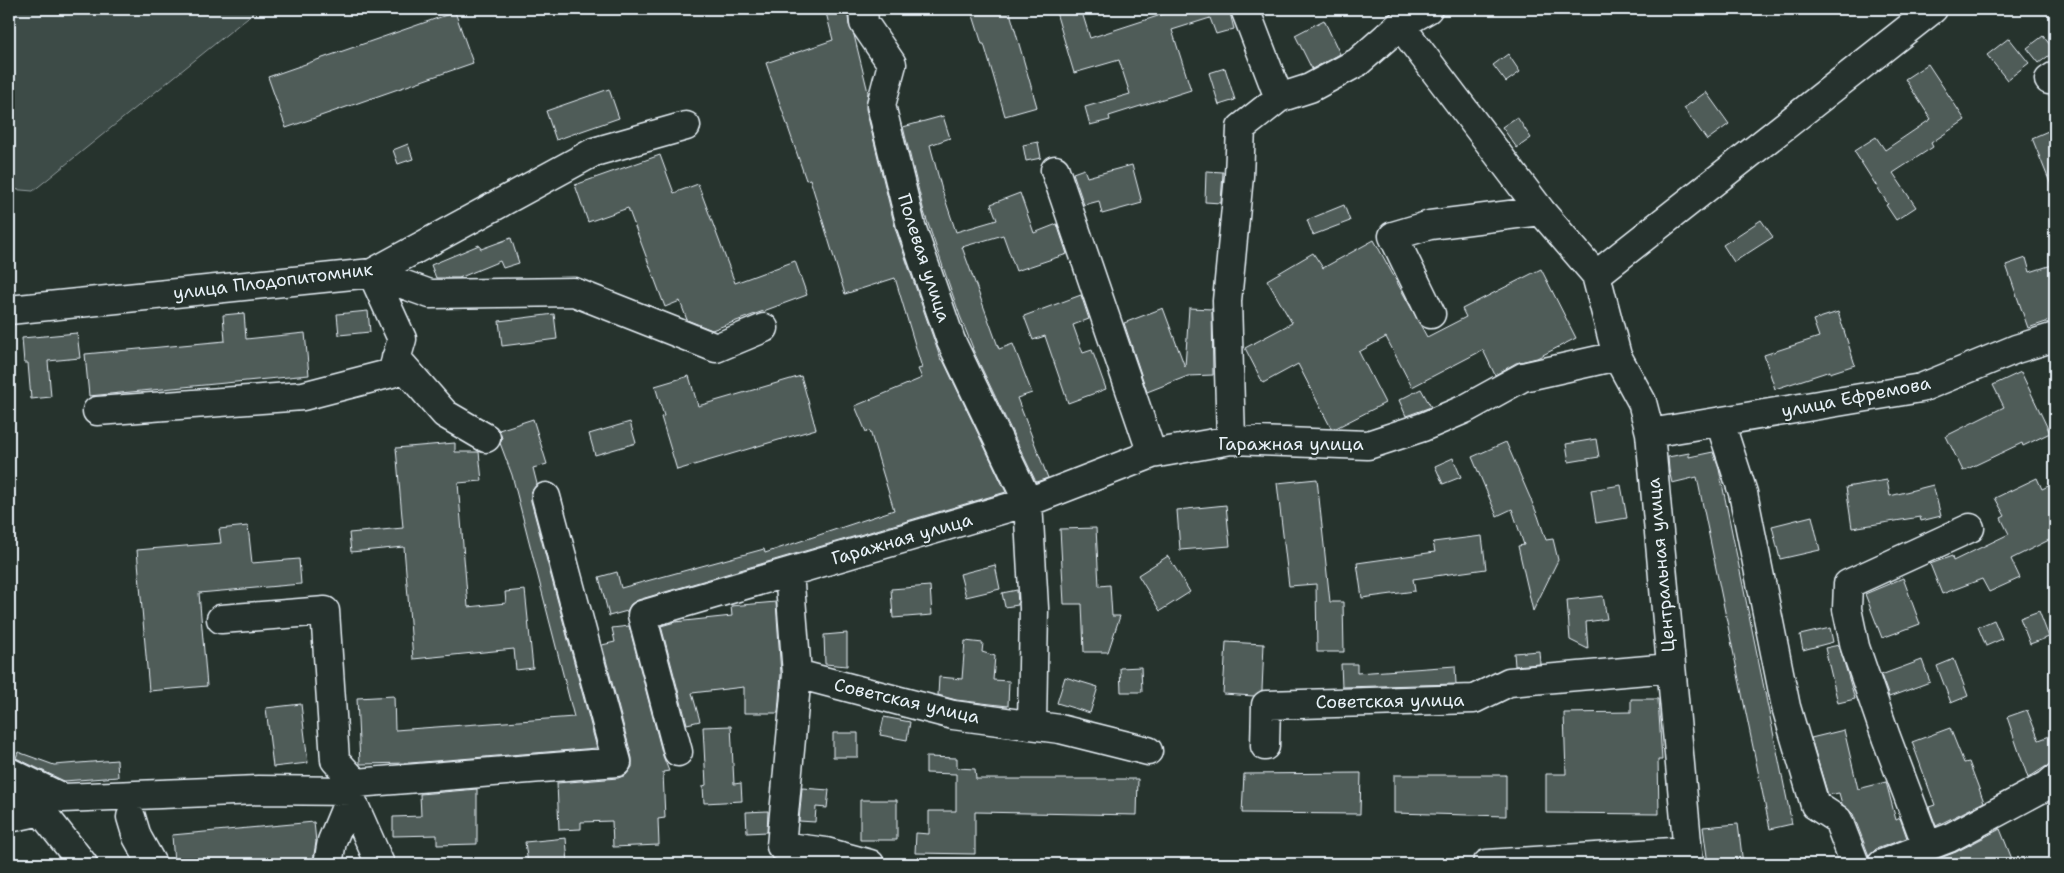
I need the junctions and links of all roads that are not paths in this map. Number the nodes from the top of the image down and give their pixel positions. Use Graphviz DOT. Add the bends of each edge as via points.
graph roads {
  1 [pos="863,9"];
  2 [pos="1245,9"];
  3 [pos="1428,9"];
  4 [pos="1933,9"];
  5 [pos="1400,25"];
  6 [pos="1279,98"];
  7 [pos="686,126"];
  8 [pos="1055,170"];
  9 [pos="1541,211"];
  10 [pos="372,273"];
  11 [pos="1596,275"];
  12 [pos="9,310"];
  13 [pos="1431,314"];
  14 [pos="764,328"];
  15 [pos="2055,337"];
  16 [pos="1617,356"];
  17 [pos="396,358"];
  18 [pos="96,411"];
  19 [pos="1720,422"];
  20 [pos="1650,433"];
  21 [pos="486,438"];
  22 [pos="1231,440"];
  23 [pos="1152,454"];
  24 [pos="546,497"];
  25 [pos="1028,502"];
  26 [pos="1970,528"];
  27 [pos="789,572"];
  28 [pos="221,619"];
  29 [pos="1670,668"];
  30 [pos="797,674"];
  31 [pos="1032,725"];
  32 [pos="1266,746"];
  33 [pos="1148,751"];
  34 [pos="678,752"];
  35 [pos="9,772"];
  36 [pos="2055,779"];
  37 [pos="353,790"];
  38 [pos="9,791"];
  39 [pos="41,811"];
  40 [pos="131,817"];
  41 [pos="9,818"];
  42 [pos="1926,846"];
  43 [pos="1688,858"];
  44 [pos="1611,860"];
  45 [pos="83,864"];
  46 [pos="152,864"];
  47 [pos="328,864"];
  48 [pos="380,864"];
  49 [pos="870,864"];
  50 [pos="1487,864"];
  51 [pos="1855,864"];
  52 [pos="1882,864"];
  1 -- 25 [label="street, Полевая улица" via="864,23 892,64 881,105 911,226 951,341"];
  2 -- 6 [label="street"];
  3 -- 5 [label="street"];
  4 -- 11 [label="street"];
  5 -- 6 [label="street" via="1358,62 1310,88"];
  5 -- 9 [label="street"];
  6 -- 22 [label="street" via="1240,128 1239,176 1227,301"];
  7 -- 10 [label="street, улица Плодопитомник" via="594,152"];
  8 -- 23 [label="street"];
  9 -- 11 [label="street"];
  9 -- 13 [label="street" via="1430,225 1393,236"];
  10 -- 12 [label="street, улица Плодопитомник"];
  10 -- 14 [label="street" via="430,294 574,292 716,348"];
  10 -- 17 [label="street" via="402,339"];
  11 -- 16 [label="street, Центральная улица"];
  15 -- 19 [label="street, улица Ефремова" via="2016,349 1921,388"];
  16 -- 20 [label="street, Центральная улица" via="1642,402"];
  16 -- 22 [label="street, Гаражная улица" via="1524,377 1464,410 1368,445"];
  17 -- 18 [label="street" via="392,373 303,396"];
  17 -- 21 [label="street" via="445,414"];
  19 -- 20 [label="street, улица Ефремова"];
  19 -- 51 [label="street" via="1743,493 1786,707 1816,805 1838,820"];
  20 -- 29 [label="street, Центральная улица"];
  22 -- 23 [label="street, Гаражная улица"];
  23 -- 25 [label="street, Гаражная улица"];
  24 -- 37 [label="street" via="617,762"];
  25 -- 27 [label="street, Гаражная улица"];
  25 -- 31 [label="street" via="1034,608"];
  26 -- 42 [label="street" via="1848,584 1847,609 1855,647"];
  27 -- 30 [label="street"];
  27 -- 34 [label="street, Гаражная улица" via="642,615"];
  28 -- 37 [label="street" via="325,611 335,760"];
  29 -- 32 [label="street, Советская улица" via="1509,682 1474,699 1266,704"];
  29 -- 43 [label="street, Центральная улица"];
  30 -- 31 [label="street, Советская улица" via="953,715"];
  30 -- 49 [label="street" via="781,846 826,852"];
  31 -- 33 [label="street, Советская улица"];
  35 -- 37 [label="street" via="63,798 258,790"];
  36 -- 42 [label="street" via="1957,833"];
  37 -- 47 [label="street" via="332,841"];
  37 -- 48 [label="street"];
  38 -- 39 [label="street"];
  39 -- 41 [label="street"];
  39 -- 45 [label="street"];
  40 -- 46 [label="street" via="137,838"];
  42 -- 52 [label="street"];
  43 -- 44 [label="street"];
  44 -- 50 [label="street"];
}
